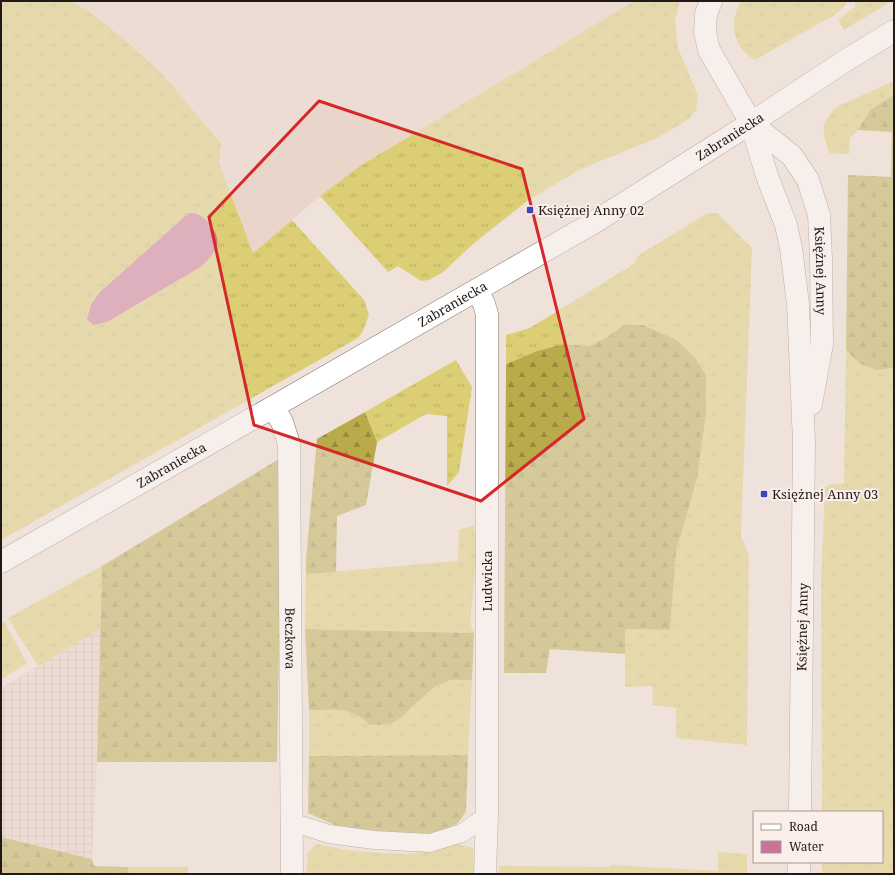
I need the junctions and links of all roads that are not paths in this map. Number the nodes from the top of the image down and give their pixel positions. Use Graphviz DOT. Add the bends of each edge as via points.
graph roads {
  1 [pos="711,1"];
  2 [pos="894,31"];
  3 [pos="751,123"];
  4 [pos="477,290"];
  5 [pos="273,408"];
  6 [pos="804,442"];
  7 [pos="1,562"];
  8 [pos="800,811"];
  9 [pos="487,816"];
  10 [pos="291,822"];
  11 [pos="799,863"];
  12 [pos="292,874"];
  13 [pos="485,874"];
  14 [pos="799,874"];
  1 -- 3 [label="street, Księżnej Anny" via="706,14 705,32 709,50"];
  2 -- 3 [label="street, Zabraniecka"];
  3 -- 4 [label="street, Zabraniecka" via="593,223"];
  3 -- 6 [label="street, Księżnej Anny" via="767,176 786,225 791,248 798,304"];
  3 -- 6 [label="street, Księżnej Anny" via="792,156 808,180 819,215 822,344"];
  4 -- 5 [label="street, Zabraniecka"];
  4 -- 9 [label="street, Ludwicka" via="487,314"];
  5 -- 7 [label="street, Zabraniecka"];
  5 -- 10 [label="street, Beczkowa" via="282,422 289,444"];
  6 -- 8 [label="street, Księżnej Anny"];
  9 -- 10 [label="lane" via="462,833 430,843 329,834"];
  9 -- 13 [label="street, Ludwicka"];
  10 -- 12 [label="street, Beczkowa"];
  11 -- 14 [label="street"];
}
